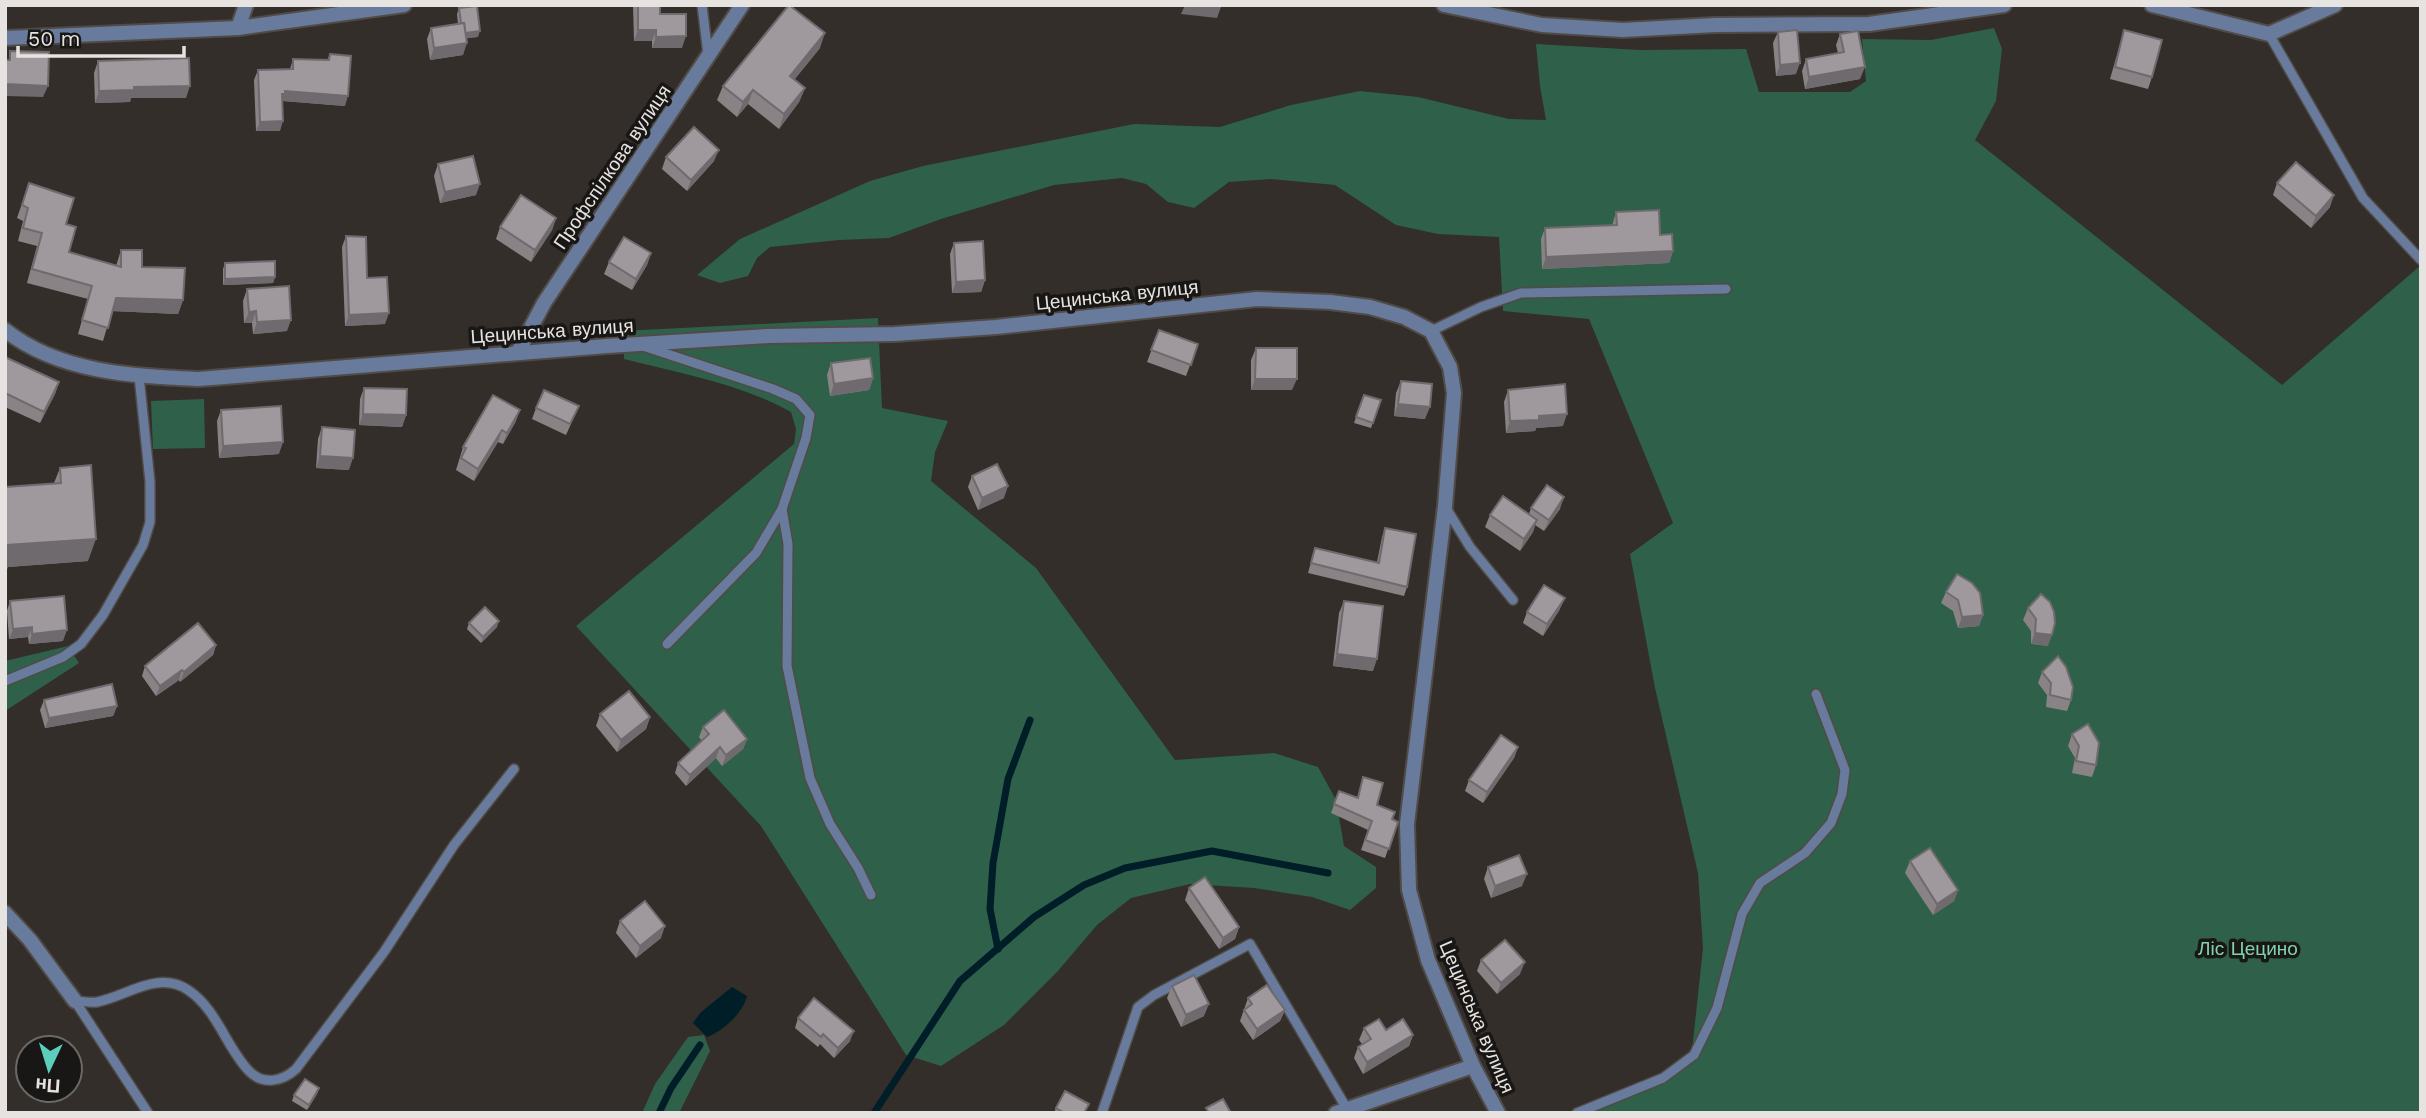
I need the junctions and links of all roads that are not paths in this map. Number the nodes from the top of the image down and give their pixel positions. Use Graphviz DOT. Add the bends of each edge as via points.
graph roads {
  1 [pos="246,5"];
  2 [pos="404,5"];
  3 [pos="702,5"];
  4 [pos="742,5"];
  5 [pos="1444,5"];
  6 [pos="2004,5"];
  7 [pos="2152,5"];
  8 [pos="2335,5"];
  9 [pos="238,29"];
  10 [pos="2269,34"];
  11 [pos="5,38"];
  12 [pos="708,57"];
  13 [pos="2421,260"];
  14 [pos="1726,289"];
  15 [pos="5,331"];
  16 [pos="1432,331"];
  17 [pos="638,344"];
  18 [pos="518,352"];
  19 [pos="139,376"];
  20 [pos="1445,506"];
  21 [pos="782,509"];
  22 [pos="1513,600"];
  23 [pos="667,644"];
  24 [pos="5,681"];
  25 [pos="1816,694"];
  26 [pos="514,769"];
  27 [pos="871,895"];
  28 [pos="5,913"];
  29 [pos="75,1001"];
  30 [pos="1473,1066"];
  31 [pos="1341,1111"];
  32 [pos="148,1113"];
  33 [pos="1102,1113"];
  34 [pos="1498,1113"];
  35 [pos="1577,1113"];
  1 -- 9 [label="street"];
  2 -- 9 [label="street"];
  3 -- 12 [label="lane"];
  4 -- 12 [label="street, Профспілкова вулиця"];
  5 -- 6 [label="street" via="1542,25 1623,30 1869,24"];
  7 -- 10 [label="street"];
  8 -- 10 [label="street"];
  9 -- 11 [label="street"];
  10 -- 13 [label="lane" via="2362,198"];
  12 -- 18 [label="street, Профспілкова вулиця" via="544,303"];
  14 -- 16 [label="lane" via="1521,293"];
  15 -- 19 [label="street, Цецинська вулиця" via="19,342 77,365"];
  16 -- 17 [label="street, Цецинська вулиця" via="1370,307 1258,299 996,327"];
  16 -- 20 [label="street, Цецинська вулиця" via="1450,367 1454,393"];
  17 -- 18 [label="street, Цецинська вулиця"];
  17 -- 21 [label="lane" via="773,388 796,399 810,415"];
  18 -- 19 [label="street, Цецинська вулиця" via="199,379"];
  19 -- 24 [label="lane" via="150,482 150,522 143,545 81,644 63,657"];
  20 -- 22 [label="lane" via="1470,547"];
  20 -- 30 [label="street, Цецинська вулиця" via="1407,824 1409,890 1428,960"];
  21 -- 23 [label="lane" via="756,553"];
  21 -- 27 [label="lane" via="788,544 787,666 810,778 830,824"];
  25 -- 35 [label="lane" via="1845,769 1831,823 1805,853 1760,884 1742,914 1717,1008 1694,1055 1663,1078"];
  26 -- 29 [label="lane" via="454,845 384,953 285,1079 270,1081 250,1073 209,1011 190,990 170,981 94,1002"];
  28 -- 29 [label="street"];
  29 -- 32 [label="lane"];
  30 -- 31 [label="street"];
  30 -- 34 [label="street, Цецинська вулиця"];
  31 -- 33 [label="lane" via="1250,944 1138,1007"];
}
